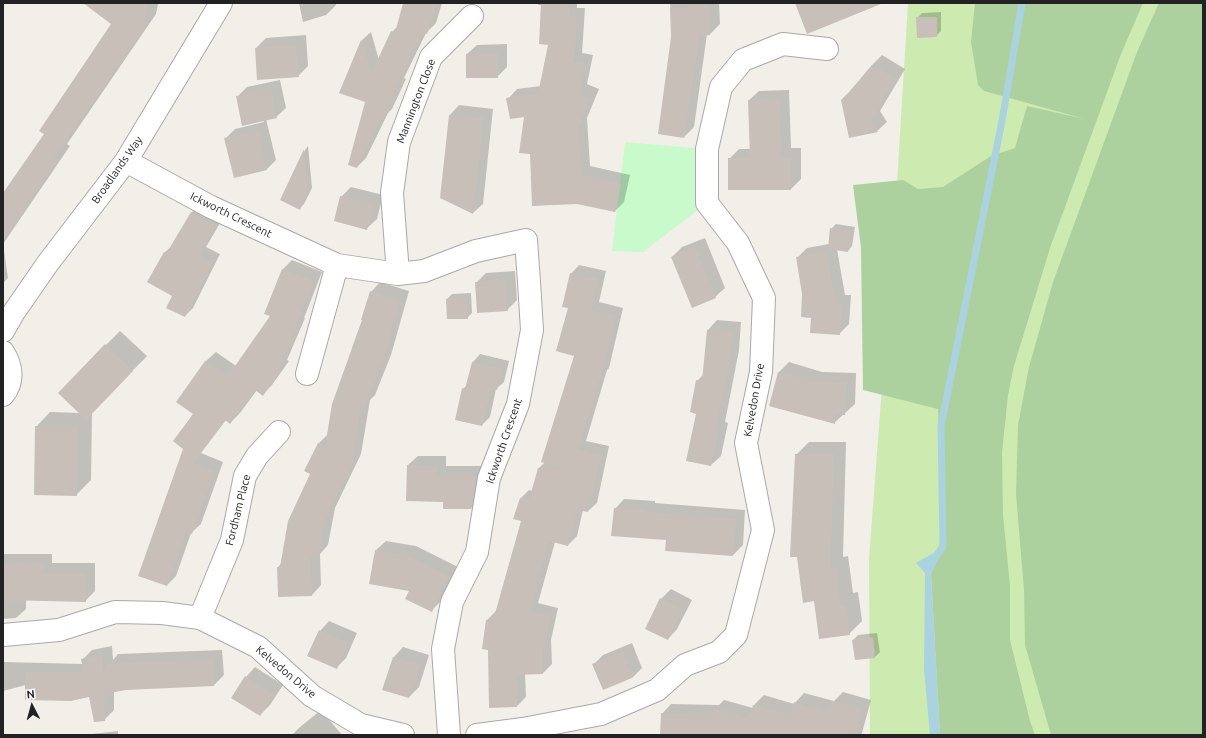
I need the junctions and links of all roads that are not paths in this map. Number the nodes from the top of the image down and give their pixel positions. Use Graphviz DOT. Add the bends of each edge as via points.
graph roads {
  1 [pos="221,3"];
  2 [pos="472,16"];
  3 [pos="826,49"];
  4 [pos="126,161"];
  5 [pos="337,265"];
  6 [pos="398,274"];
  7 [pos="3,331"];
  8 [pos="3,352"];
  9 [pos="307,374"];
  10 [pos="3,395"];
  11 [pos="279,432"];
  12 [pos="200,618"];
  13 [pos="3,635"];
  14 [pos="402,735"];
  15 [pos="449,735"];
  16 [pos="477,735"];
  1 -- 4 [label="street, Broadlands Way"];
  2 -- 6 [label="street, Mannington Close" via="431,57 399,142 392,193"];
  3 -- 16 [label="street, Kelvedon Drive" via="784,44 743,60 722,87 707,149 707,203 738,243 764,298 761,372 746,443 764,530 736,635 719,652 685,665 657,690 601,714"];
  4 -- 5 [label="street, Ickworth Crescent" via="211,207"];
  4 -- 7 [label="street, Broadlands Way" via="48,263"];
  5 -- 6 [label="street, Ickworth Crescent"];
  5 -- 9 [label="street"];
  6 -- 15 [label="street, Ickworth Crescent" via="424,271 476,251 526,240 532,330 518,404 489,478 476,552 452,602 444,649"];
  8 -- 10 [label="street" via="10,365 11,378"];
  11 -- 12 [label="street, Fordham Place" via="257,456 245,476 232,540"];
  12 -- 13 [label="street, Kelvedon Drive" via="162,613 115,612 59,630"];
  12 -- 14 [label="street, Kelvedon Drive" via="258,647 312,696 362,725"];
}
